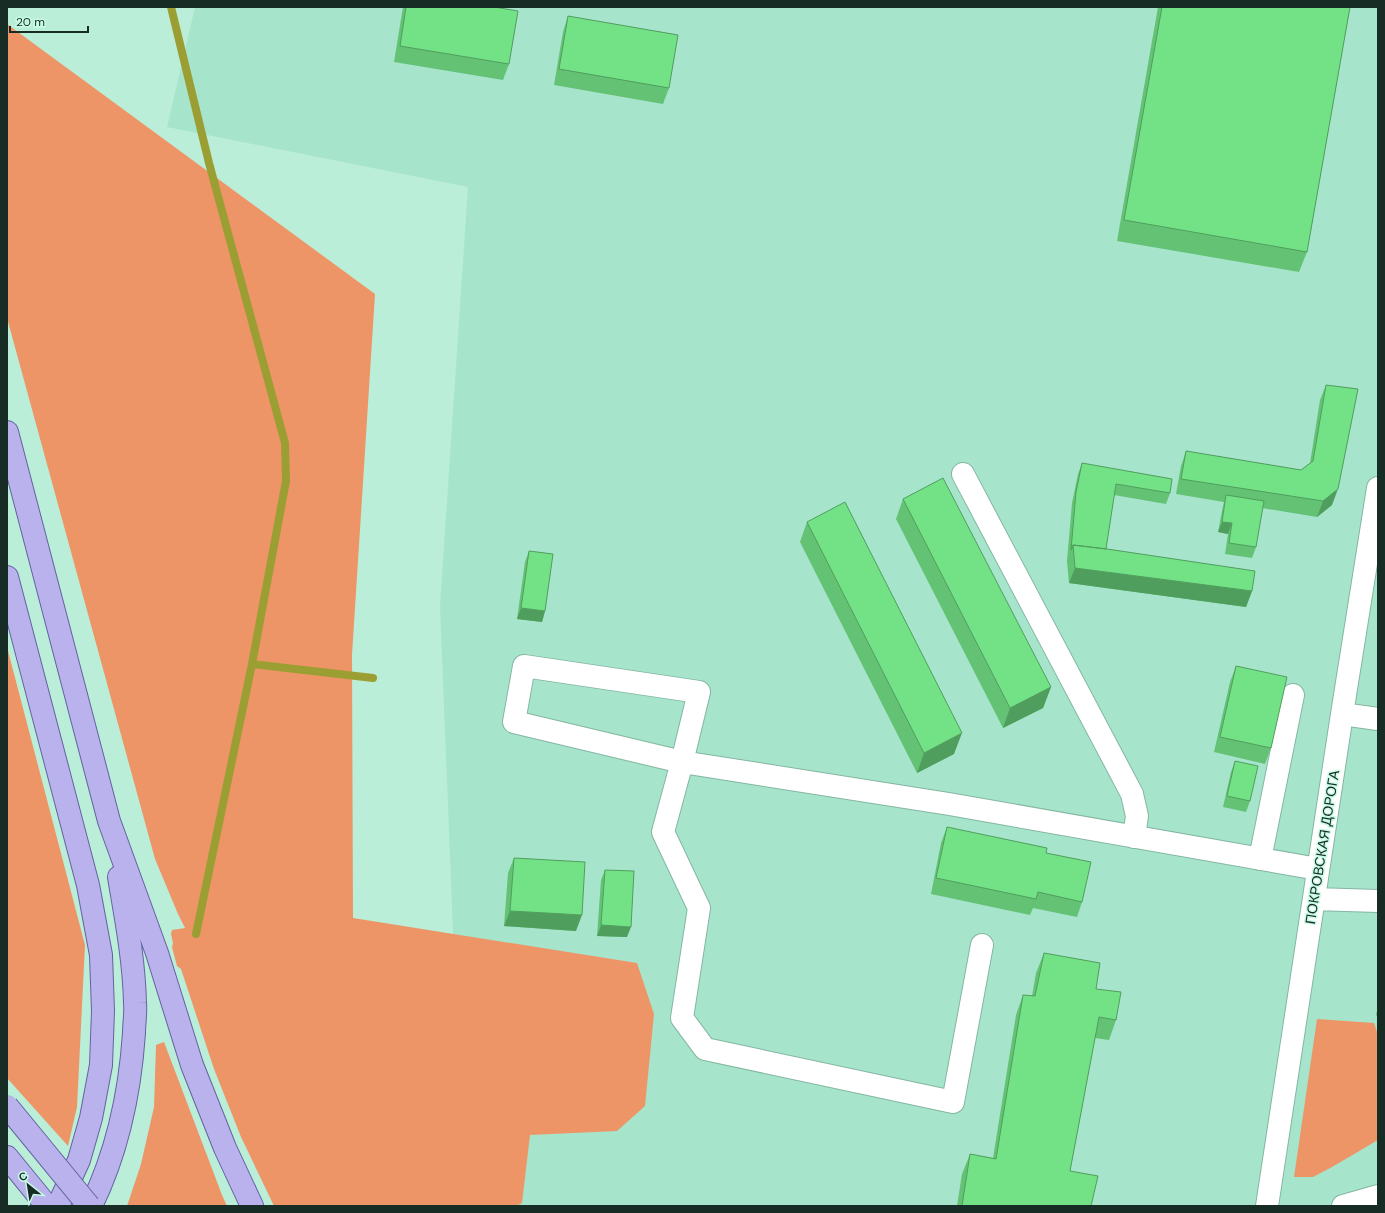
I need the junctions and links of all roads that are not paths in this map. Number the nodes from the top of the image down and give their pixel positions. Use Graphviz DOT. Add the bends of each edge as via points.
graph roads {
  1 [pos="7,432"];
  2 [pos="963,474"];
  3 [pos="1378,488"];
  4 [pos="7,577"];
  5 [pos="1293,695"];
  6 [pos="1342,714"];
  7 [pos="1378,719"];
  8 [pos="682,762"];
  9 [pos="109,822"];
  10 [pos="1134,837"];
  11 [pos="1260,858"];
  12 [pos="1318,869"];
  13 [pos="1314,899"];
  14 [pos="1378,901"];
  15 [pos="982,945"];
  16 [pos="7,1106"];
  17 [pos="7,1157"];
  18 [pos="1378,1196"];
  19 [pos="47,1206"];
  20 [pos="58,1206"];
  21 [pos="90,1206"];
  22 [pos="252,1206"];
  23 [pos="1267,1206"];
  24 [pos="1343,1206"];
  1 -- 9 [label="main road"];
  2 -- 10 [label="street" via="1132,794 1136,816"];
  3 -- 6 [label="street, ПОКРОВСКАЯ ДОРОГА"];
  4 -- 20 [label="main road" via="88,885 100,955 103,1011 101,1066 91,1118 79,1160"];
  5 -- 11 [label="street"];
  6 -- 7 [label="street"];
  6 -- 12 [label="street, ПОКРОВСКАЯ ДОРОГА"];
  8 -- 8 [label="street" via="699,692 524,666 514,722"];
  8 -- 10 [label="street" via="948,804"];
  8 -- 15 [label="street" via="663,832 699,908 682,1018 705,1049 953,1102"];
  9 -- 21 [label="main road" via="132,958 135,1004 133,1051 127,1096 115,1141 102,1184"];
  9 -- 22 [label="main road" via="157,953 192,1065 225,1148"];
  10 -- 11 [label="street"];
  11 -- 12 [label="street"];
  12 -- 13 [label="street, ПОКРОВСКАЯ ДОРОГА"];
  13 -- 14 [label="street"];
  13 -- 23 [label="street, ПОКРОВСКАЯ ДОРОГА"];
  16 -- 21 [label="main road, bridge"];
  17 -- 19 [label="main road"];
  18 -- 24 [label="street"];
}
